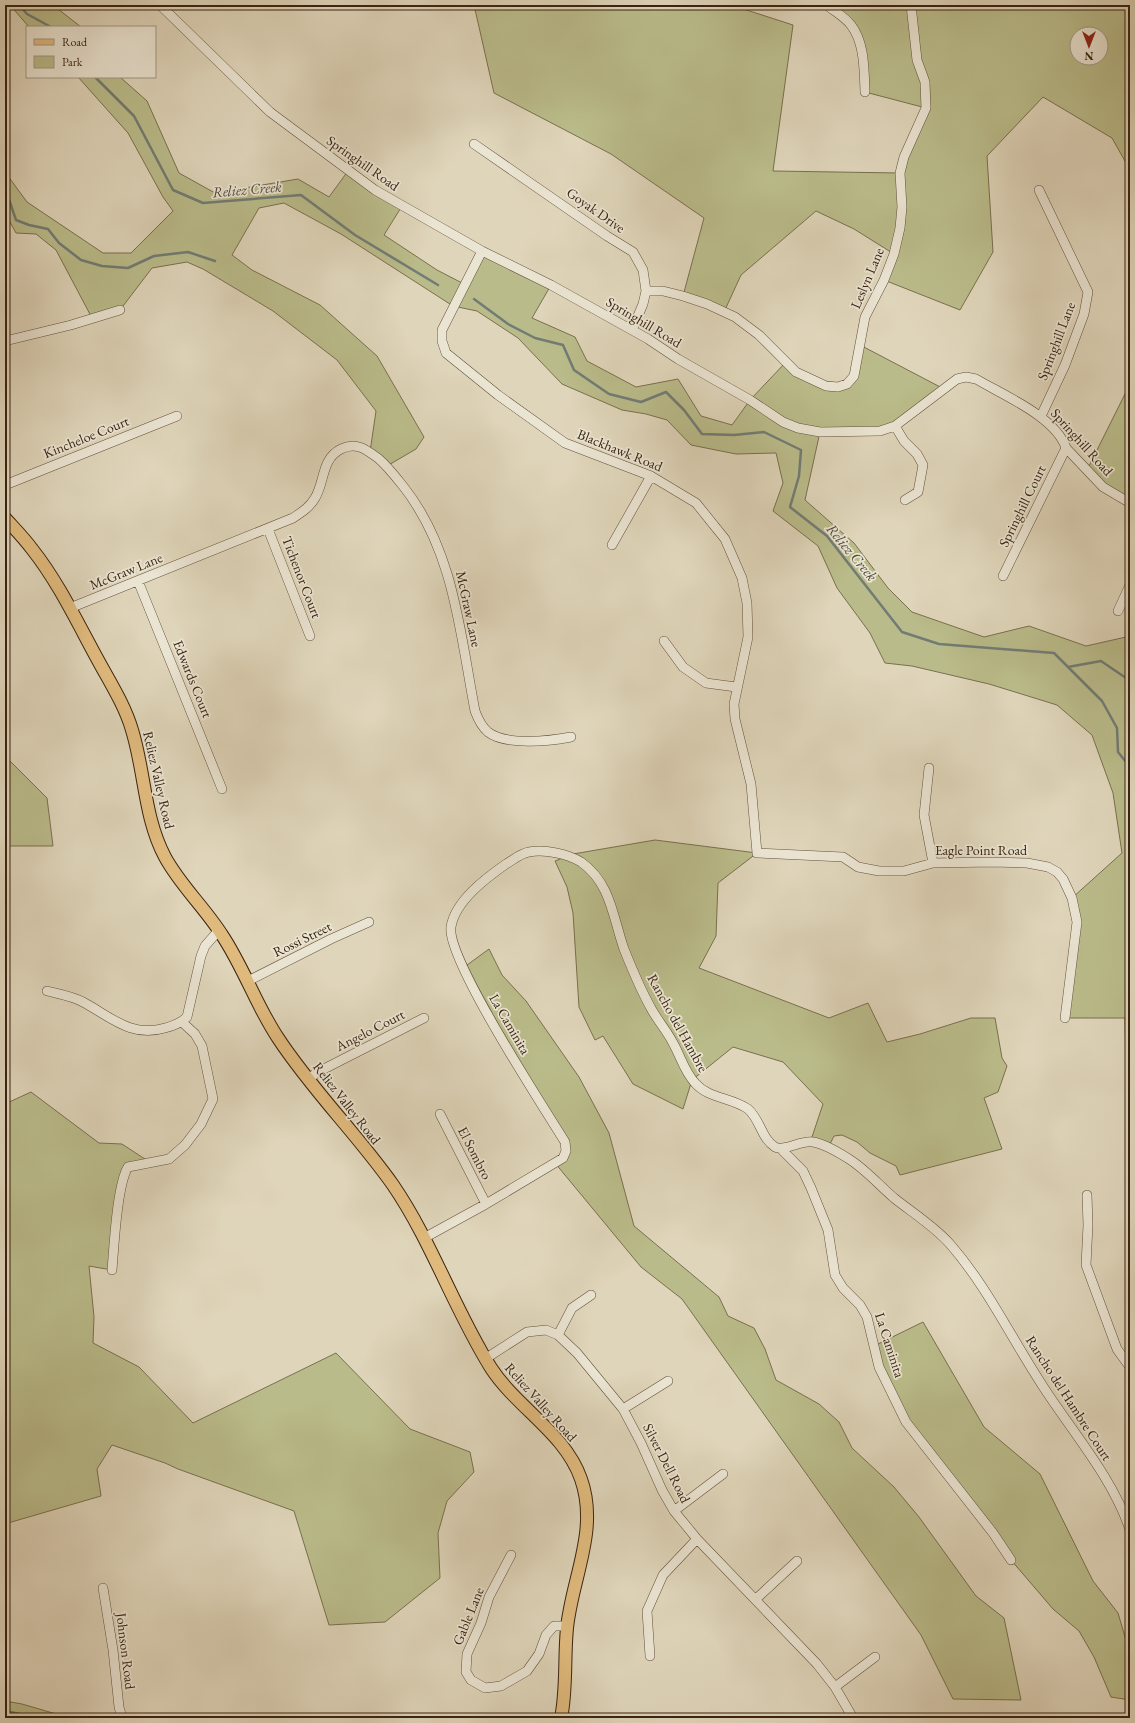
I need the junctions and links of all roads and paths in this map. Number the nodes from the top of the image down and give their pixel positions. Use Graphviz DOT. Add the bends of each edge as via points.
graph roads {
  1 [pos="160,5"];
  2 [pos="827,5"];
  3 [pos="911,5"];
  4 [pos="865,92"];
  5 [pos="474,144"];
  6 [pos="1039,190"];
  7 [pos="482,251"];
  8 [pos="646,291"];
  9 [pos="120,310"];
  10 [pos="632,330"];
  11 [pos="5,341"];
  12 [pos="177,416"];
  13 [pos="1041,416"];
  14 [pos="895,426"];
  15 [pos="1066,448"];
  16 [pos="651,476"];
  17 [pos="5,485"];
  18 [pos="905,500"];
  19 [pos="1130,503"];
  20 [pos="5,518"];
  21 [pos="268,529"];
  22 [pos="612,545"];
  23 [pos="1003,576"];
  24 [pos="138,581"];
  25 [pos="1130,585"];
  26 [pos="70,608"];
  27 [pos="1118,611"];
  28 [pos="310,636"];
  29 [pos="664,641"];
  30 [pos="736,687"];
  31 [pos="571,737"];
  32 [pos="929,768"];
  33 [pos="222,789"];
  34 [pos="757,853"];
  35 [pos="933,863"];
  36 [pos="599,880"];
  37 [pos="369,922"];
  38 [pos="219,930"];
  39 [pos="248,981"];
  40 [pos="47,991"];
  41 [pos="424,1018"];
  42 [pos="1065,1018"];
  43 [pos="182,1022"];
  44 [pos="308,1080"];
  45 [pos="440,1114"];
  46 [pos="781,1149"];
  47 [pos="1086,1195"];
  48 [pos="486,1204"];
  49 [pos="424,1238"];
  50 [pos="112,1270"];
  51 [pos="591,1295"];
  52 [pos="558,1335"];
  53 [pos="485,1359"];
  54 [pos="1130,1367"];
  55 [pos="668,1381"];
  56 [pos="623,1409"];
  57 [pos="723,1474"];
  58 [pos="674,1511"];
  59 [pos="1130,1530"];
  60 [pos="697,1539"];
  61 [pos="511,1555"];
  62 [pos="1011,1560"];
  63 [pos="797,1561"];
  64 [pos="103,1588"];
  65 [pos="756,1599"];
  66 [pos="567,1626"];
  67 [pos="650,1656"];
  68 [pos="875,1657"];
  69 [pos="835,1687"];
  70 [pos="122,1718"];
  71 [pos="561,1718"];
  72 [pos="853,1718"];
  1 -- 7 [label="street, Springhill Road" via="270,112 316,148 375,190"];
  2 -- 4 [label="street" via="851,24 856,33 862,55"];
  3 -- 8 [label="street, Leslyn Lane" via="917,60 925,82 926,108 900,172 902,207 894,254 865,317 854,376 847,384 838,387 826,386 796,372 759,335 735,317 707,304 663,291"];
  5 -- 8 [label="street, Goyak Drive" via="633,252 643,270"];
  6 -- 13 [label="street, Springhill Lane" via="1088,292 1084,314 1065,365"];
  7 -- 10 [label="street, Springhill Road" via="525,271"];
  7 -- 16 [label="street, Blackhawk Road" via="442,330 442,342 446,353 498,395 565,443"];
  8 -- 10 [label="street, Goyak Drive"];
  9 -- 11 [label="street"];
  10 -- 14 [label="street, Springhill Road" via="783,422 798,428 820,432 880,431"];
  12 -- 17 [label="street, Kincheloe Court"];
  13 -- 14 [label="street, Springhill Road" via="976,379 966,376 957,379"];
  13 -- 15 [label="street, Springhill Road" via="1064,442"];
  14 -- 18 [label="street" via="923,465 918,492"];
  15 -- 19 [label="street, Springhill Road" via="1103,486"];
  15 -- 23 [label="street, Springhill Court"];
  16 -- 22 [label="street"];
  16 -- 30 [label="street, Blackhawk Road" via="696,503 725,539 742,578 747,603 748,637"];
  20 -- 26 [label="main road, Reliez Valley Road" via="33,551"];
  21 -- 24 [label="street, McGraw Lane"];
  21 -- 28 [label="street, Tichenor Court"];
  21 -- 31 [label="street, McGraw Lane" via="293,518 309,507 316,497 331,456 353,445 365,448 387,466 416,503 437,542 453,590 475,711 482,725 489,732 508,739 548,742"];
  24 -- 26 [label="street, McGraw Lane"];
  24 -- 33 [label="street, Edwards Court"];
  25 -- 27 [label="street"];
  26 -- 38 [label="main road, Reliez Valley Road" via="131,726 139,753 146,799 162,852"];
  29 -- 30 [label="street" via="683,667 706,683"];
  30 -- 34 [label="street, Blackhawk Road" via="734,712 752,784"];
  32 -- 35 [label="street" via="924,815"];
  34 -- 35 [label="street, Eagle Point Road" via="843,857 858,867 879,871 904,870"];
  35 -- 42 [label="street, Eagle Point Road" via="1027,863 1048,867 1063,879 1072,898 1077,922"];
  36 -- 46 [label="street, Rancho del Hambre" via="610,900 634,972 652,1010 675,1046 685,1071 698,1087 710,1095 732,1101 748,1110 766,1138"];
  36 -- 48 [label="street, La Caminita" via="579,861 553,852 529,852 520,855 481,881 453,918 450,930 456,954 490,1017 566,1142 563,1158"];
  37 -- 39 [label="street, Rossi Street"];
  38 -- 39 [label="main road, Reliez Valley Road"];
  38 -- 43 [label="street" via="205,946 190,1008"];
  39 -- 44 [label="main road, Reliez Valley Road" via="278,1039"];
  40 -- 43 [label="street" via="81,1001 125,1027 142,1031 152,1031"];
  41 -- 44 [label="street, Angelo Court" via="316,1073"];
  43 -- 50 [label="street" via="195,1034 202,1046 213,1099 197,1129 185,1145 169,1159 128,1167 125,1171"];
  44 -- 49 [label="main road, Reliez Valley Road" via="393,1186"];
  45 -- 48 [label="street, El Sombro"];
  46 -- 59 [label="street, Rancho del Hambre Court" via="811,1141 830,1148 852,1161 938,1232 981,1283 1042,1386 1116,1498"];
  46 -- 62 [label="street, La Caminita" via="803,1171 811,1188 828,1230 835,1275 867,1317 879,1367 899,1409 916,1436"];
  47 -- 54 [label="street" via="1086,1265 1117,1349"];
  48 -- 49 [label="street, La Caminita"];
  49 -- 53 [label="main road, Reliez Valley Road" via="473,1340"];
  51 -- 52 [label="street" via="572,1308"];
  52 -- 53 [label="street" via="546,1330 527,1332"];
  52 -- 56 [label="street, Silver Dell Road"];
  53 -- 66 [label="main road, Reliez Valley Road" via="509,1391 564,1446 586,1495 589,1518"];
  55 -- 56 [label="street"];
  56 -- 58 [label="street, Silver Dell Road"];
  57 -- 58 [label="street"];
  58 -- 60 [label="street, Silver Dell Road"];
  60 -- 65 [label="street, Silver Dell Road"];
  60 -- 67 [label="street" via="663,1575 647,1611"];
  61 -- 66 [label="street, Gable Lane" via="489,1597 467,1654 466,1672 471,1680 485,1688 501,1686 527,1671 546,1635 554,1626"];
  63 -- 65 [label="street"];
  64 -- 70 [label="street, Johnson Road"];
  65 -- 69 [label="street, Silver Dell Road"];
  66 -- 71 [label="main road, Reliez Valley Road"];
  68 -- 69 [label="street"];
  69 -- 72 [label="street, Silver Dell Road"];
}
